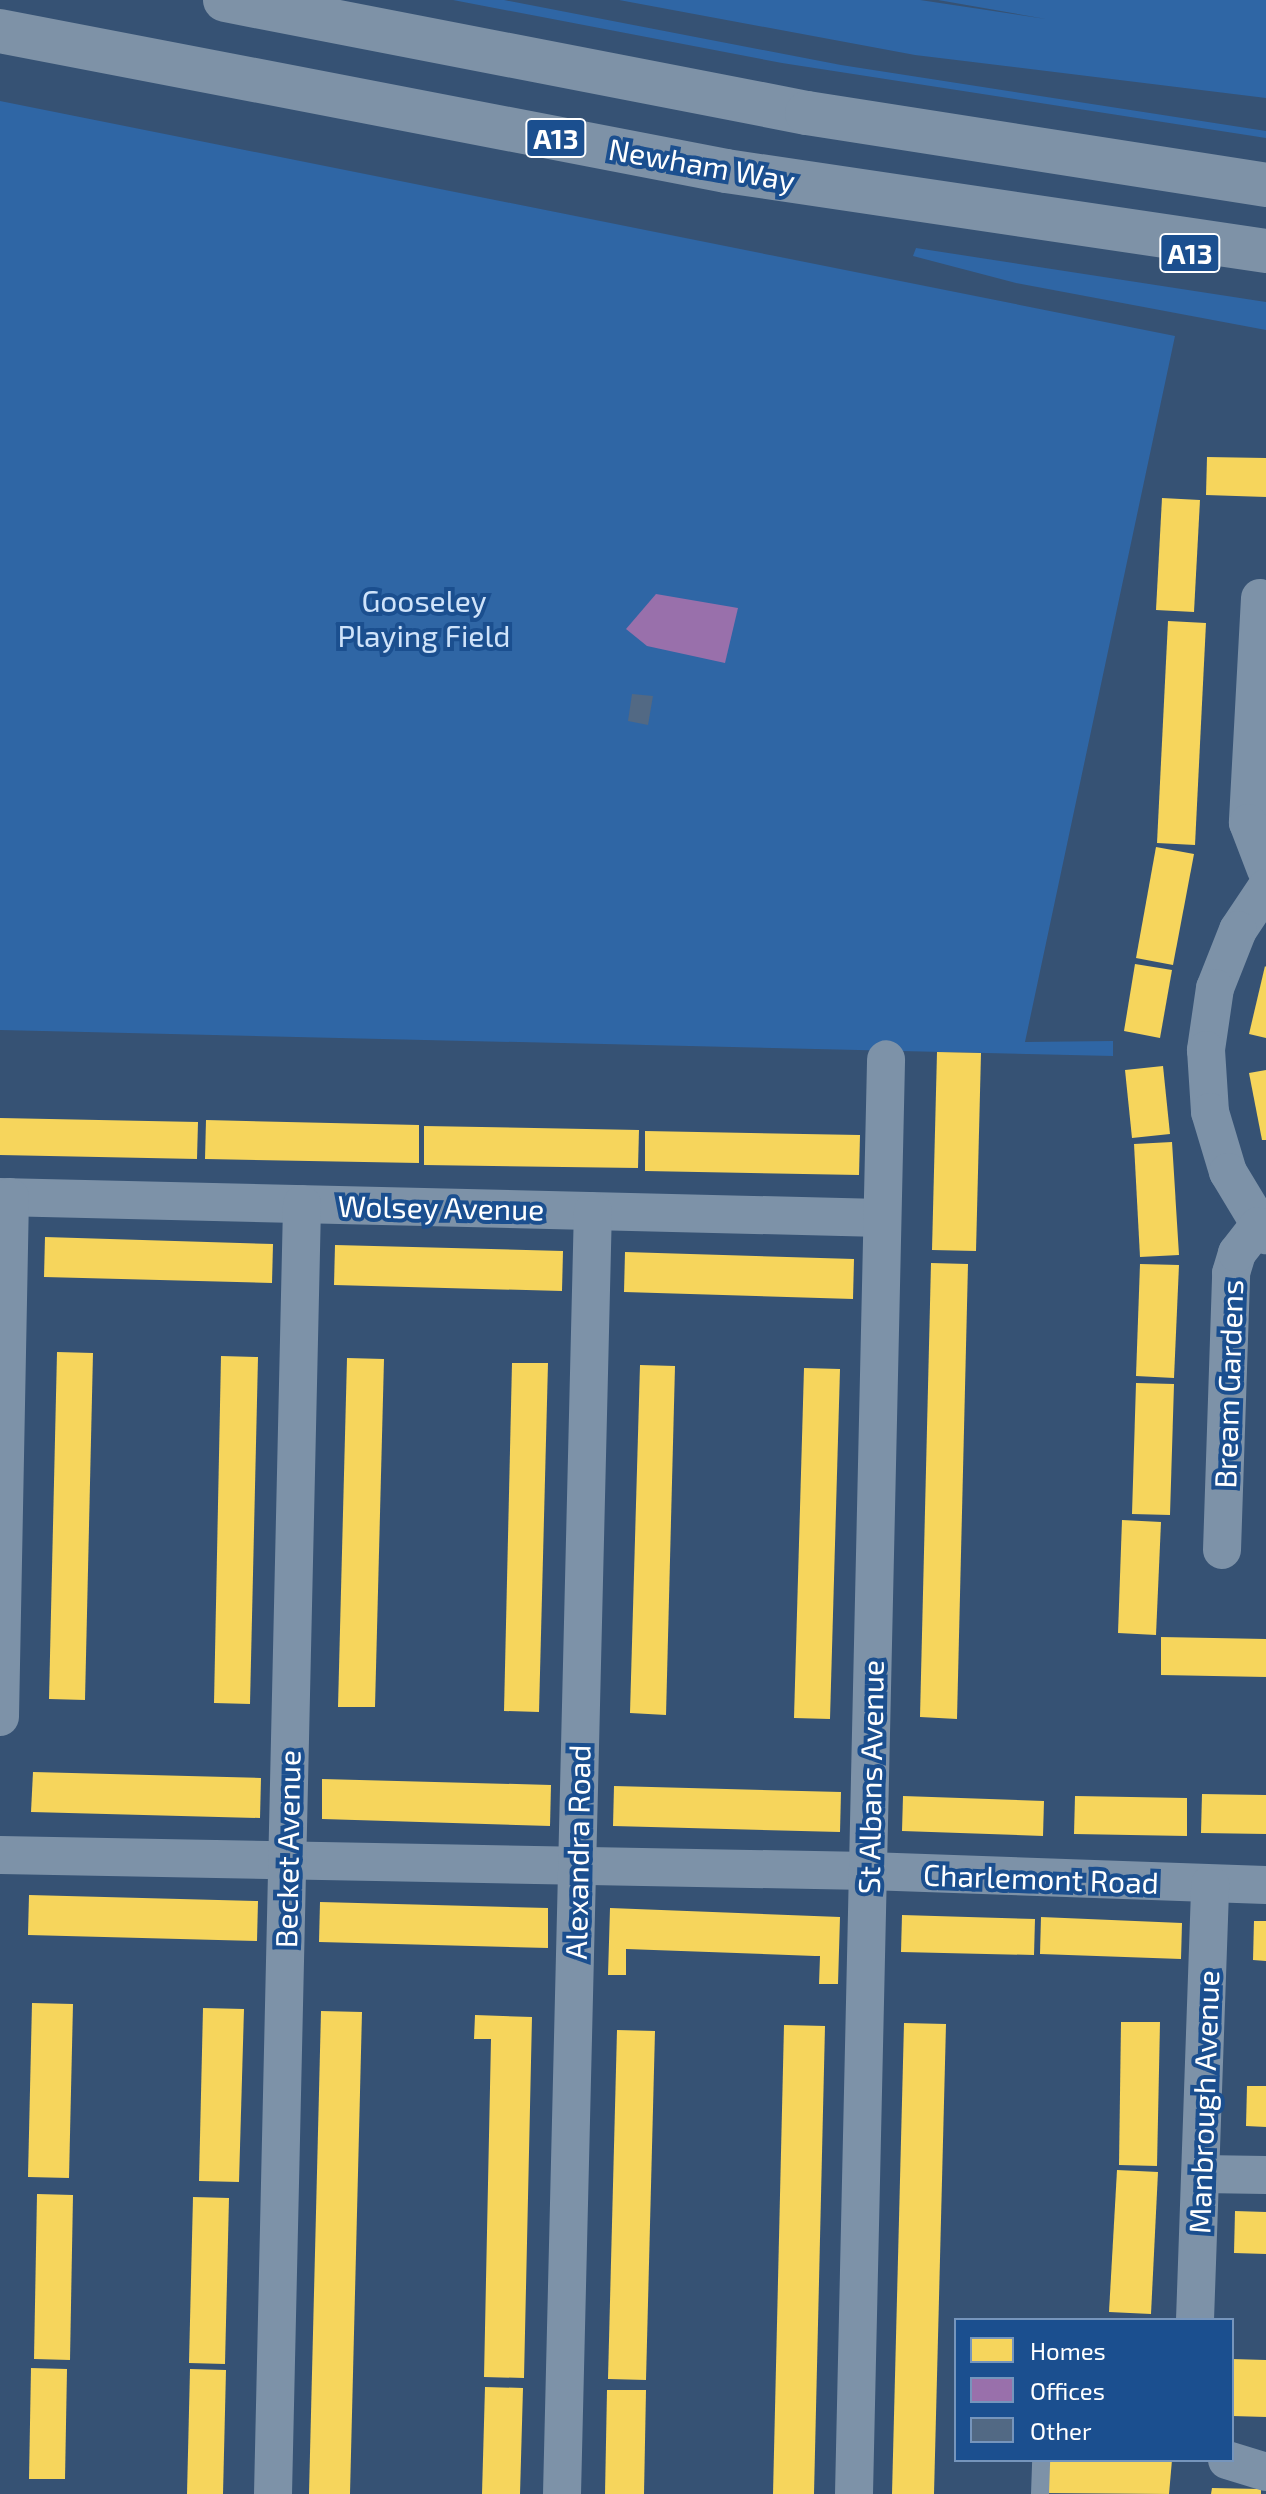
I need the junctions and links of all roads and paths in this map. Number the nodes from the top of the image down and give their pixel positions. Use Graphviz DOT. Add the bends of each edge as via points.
graph roads {
  1 [pos="225,0"];
  2 [pos="0,31"];
  3 [pos="1124,164"];
  4 [pos="1266,168"];
  5 [pos="1266,185"];
  6 [pos="1114,229"];
  7 [pos="1266,251"];
  8 [pos="1266,274"];
  9 [pos="1260,598"];
  10 [pos="1266,870"];
  11 [pos="1266,888"];
  12 [pos="886,1059"];
  13 [pos="5,1197"];
  14 [pos="302,1204"];
  15 [pos="593,1211"];
  16 [pos="882,1218"];
  17 [pos="1262,1231"];
  18 [pos="1222,1550"];
  19 [pos="0,1717"];
  20 [pos="0,1855"];
  21 [pos="286,1859"];
  22 [pos="576,1867"];
  23 [pos="868,1871"];
  24 [pos="1210,1884"];
  25 [pos="1266,1885"];
  26 [pos="1202,2174"];
  27 [pos="1266,2175"];
  28 [pos="1195,2318"];
  29 [pos="1041,2462"];
  30 [pos="1234,2462"];
  31 [pos="1266,2472"];
  32 [pos="273,2494"];
  33 [pos="562,2494"];
  34 [pos="854,2494"];
  35 [pos="1040,2494"];
  1 -- 3 [label="highway, A13" via="807,113"];
  2 -- 6 [label="highway, Newham Way / A13" via="726,171"];
  3 -- 4 [label="highway, A13"];
  3 -- 5 [label="highway, A13"];
  6 -- 7 [label="highway, Newham Way / A13"];
  6 -- 8 [label="highway, A13"];
  9 -- 10 [label="street" via="1248,823"];
  11 -- 17 [label="street" via="1238,930 1215,988 1206,1050 1210,1112 1228,1172"];
  12 -- 16 [label="street, St Albans Avenue"];
  13 -- 14 [label="street, Wolsey Avenue"];
  13 -- 19 [label="street"];
  14 -- 15 [label="street, Wolsey Avenue"];
  14 -- 21 [label="street, Becket Avenue"];
  15 -- 16 [label="street, Wolsey Avenue"];
  15 -- 22 [label="street, Alexandra Road"];
  16 -- 23 [label="street, St Albans Avenue"];
  17 -- 18 [label="street, Bream Gardens" via="1237,1253 1231,1273"];
  20 -- 21 [label="street, Charlemont Road"];
  21 -- 22 [label="street, Charlemont Road"];
  21 -- 32 [label="street, Becket Avenue"];
  22 -- 23 [label="street, Charlemont Road"];
  22 -- 33 [label="street, Alexandra Road"];
  23 -- 24 [label="street, Charlemont Road"];
  23 -- 34 [label="street, St Albans Avenue"];
  24 -- 25 [label="street, Charlemont Road"];
  24 -- 26 [label="street, Manbrough Avenue"];
  26 -- 27 [label="street"];
  26 -- 28 [label="street, Manbrough Avenue"];
  29 -- 35 [label="lane"];
  30 -- 31 [label="street"];
}
